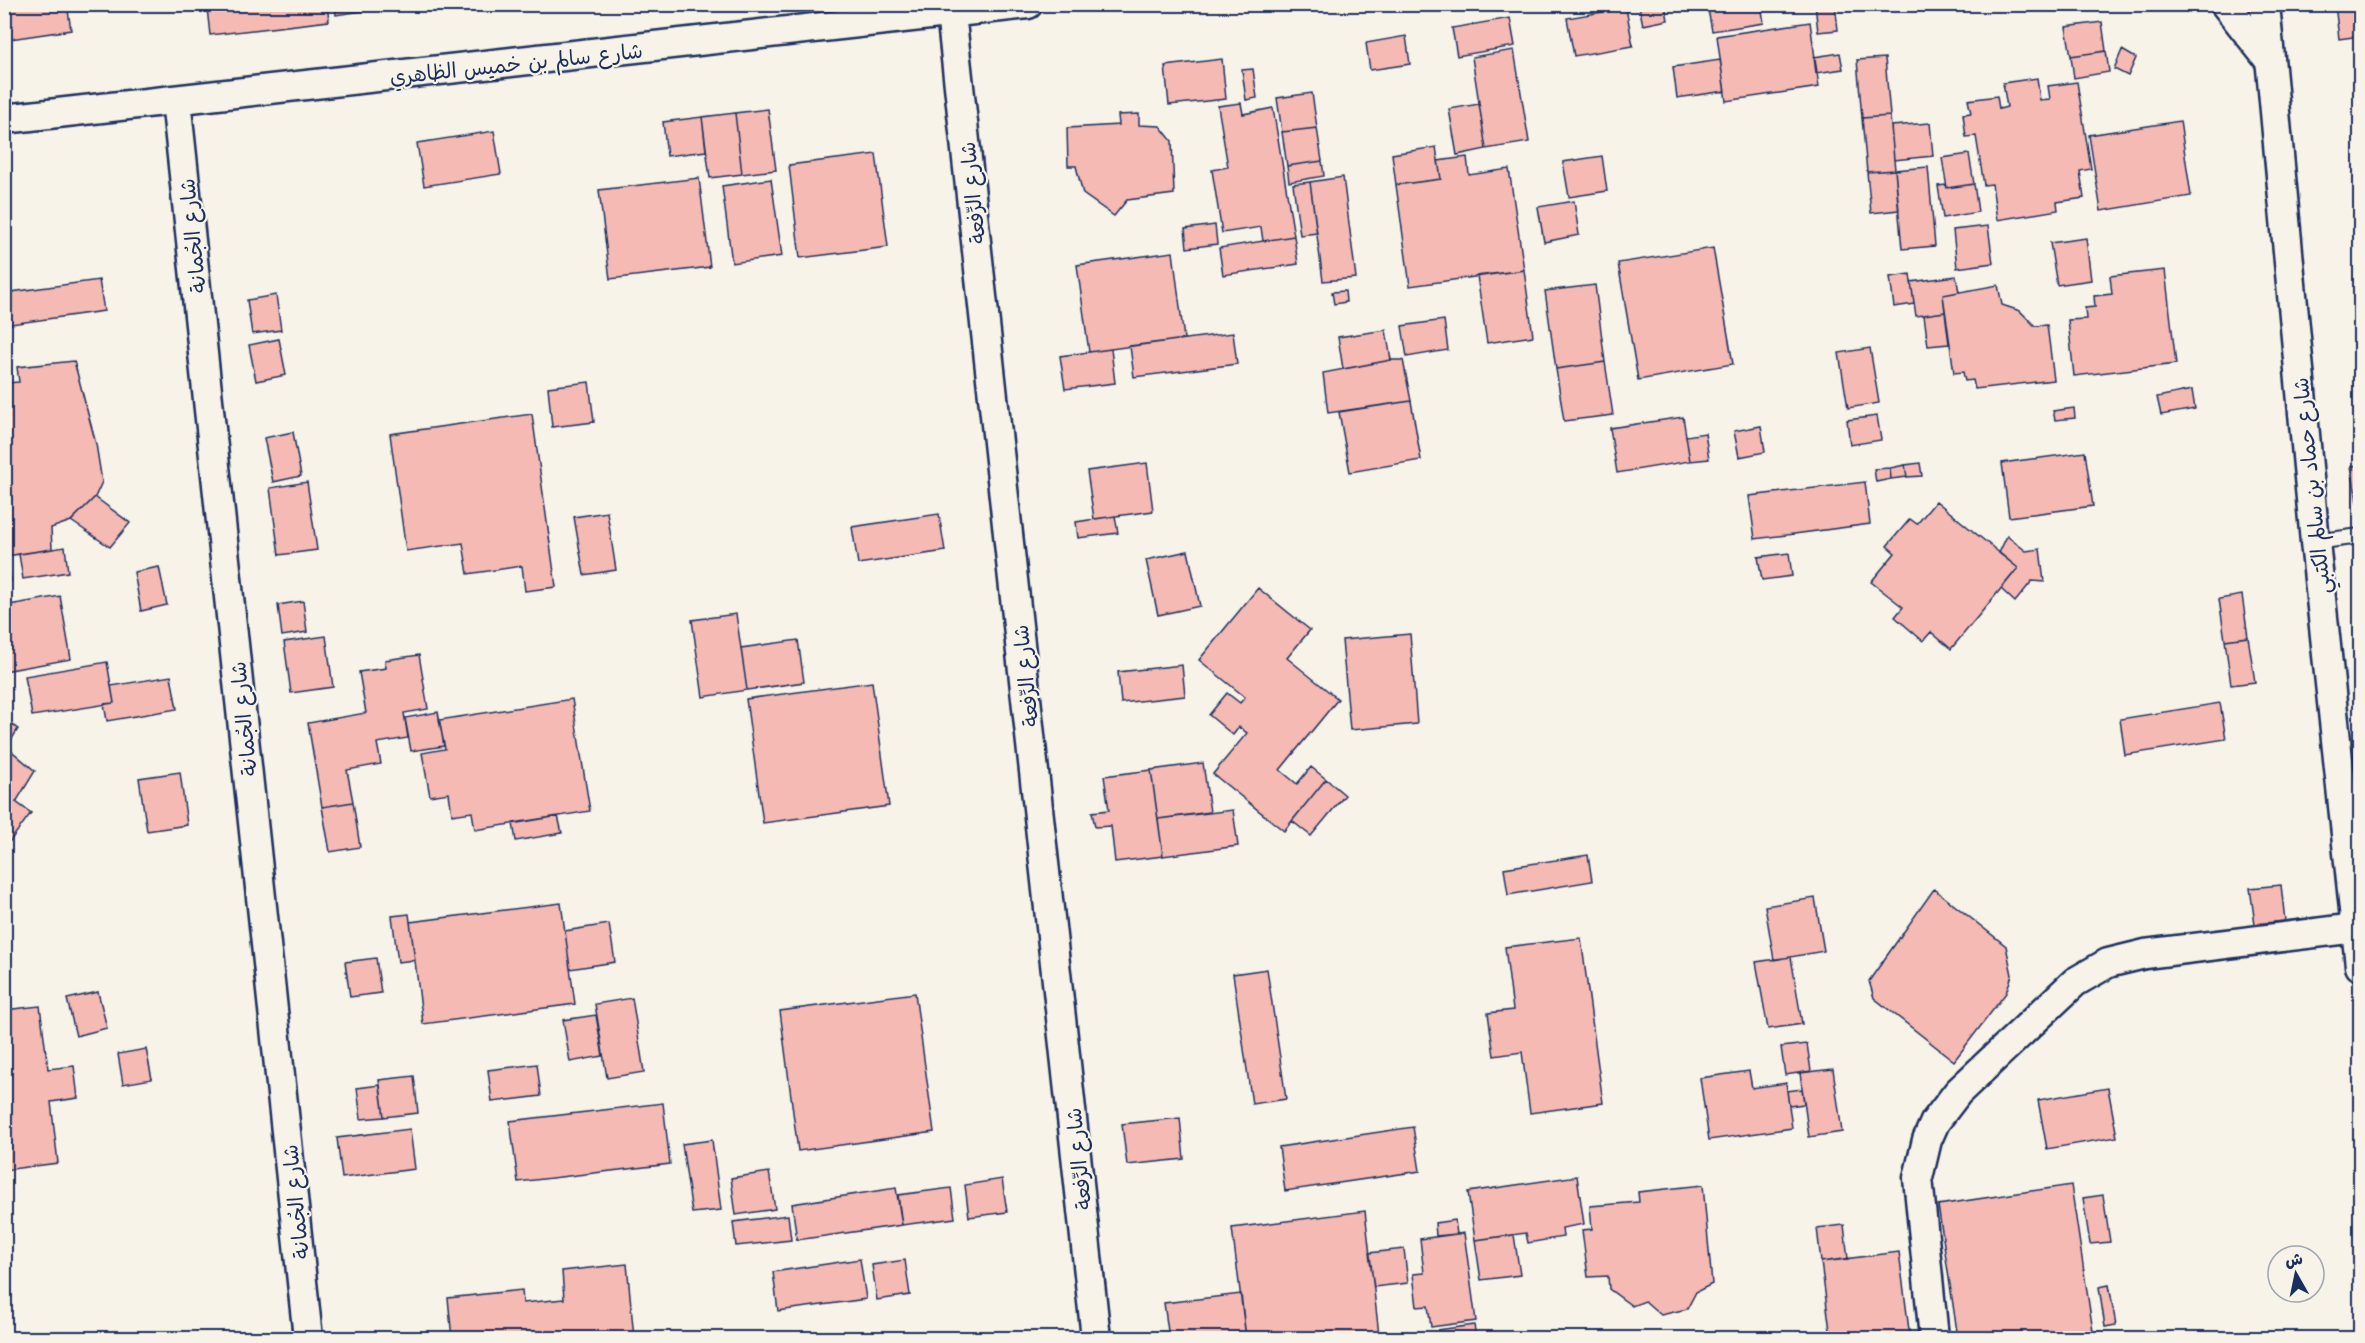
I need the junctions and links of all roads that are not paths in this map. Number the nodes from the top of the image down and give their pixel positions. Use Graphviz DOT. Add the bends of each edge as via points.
graph roads {
  1 [pos="1028,4"];
  2 [pos="2225,4"];
  3 [pos="2265,4"];
  4 [pos="951,13"];
  5 [pos="2270,61"];
  6 [pos="176,100"];
  7 [pos="4,119"];
  8 [pos="2361,536"];
  9 [pos="2315,542"];
  10 [pos="2356,928"];
  11 [pos="2361,966"];
  12 [pos="308,1338"];
  13 [pos="1096,1338"];
  14 [pos="1934,1338"];
  1 -- 4 [label="street, شارع سالم بن خميس الظاهري"];
  2 -- 5 [label="street"];
  3 -- 5 [label="street, شارع حماد بن سالم الكتبي"];
  4 -- 6 [label="street, شارع سالم بن خميس الظاهري"];
  4 -- 13 [label="street, شارع الرِّفعة"];
  5 -- 9 [label="street, شارع حماد بن سالم الكتبي"];
  6 -- 7 [label="street, شارع سالم بن خميس الظاهري"];
  6 -- 12 [label="street, شارع الجُمانة"];
  8 -- 9 [label="lane"];
  9 -- 10 [label="street, شارع حماد بن سالم الكتبي"];
  10 -- 11 [label="street, شارع حماد بن سالم الكتبي"];
  10 -- 14 [label="street" via="2145,954 2108,963 2075,982 1958,1092 1935,1122 1918,1178"];
}
